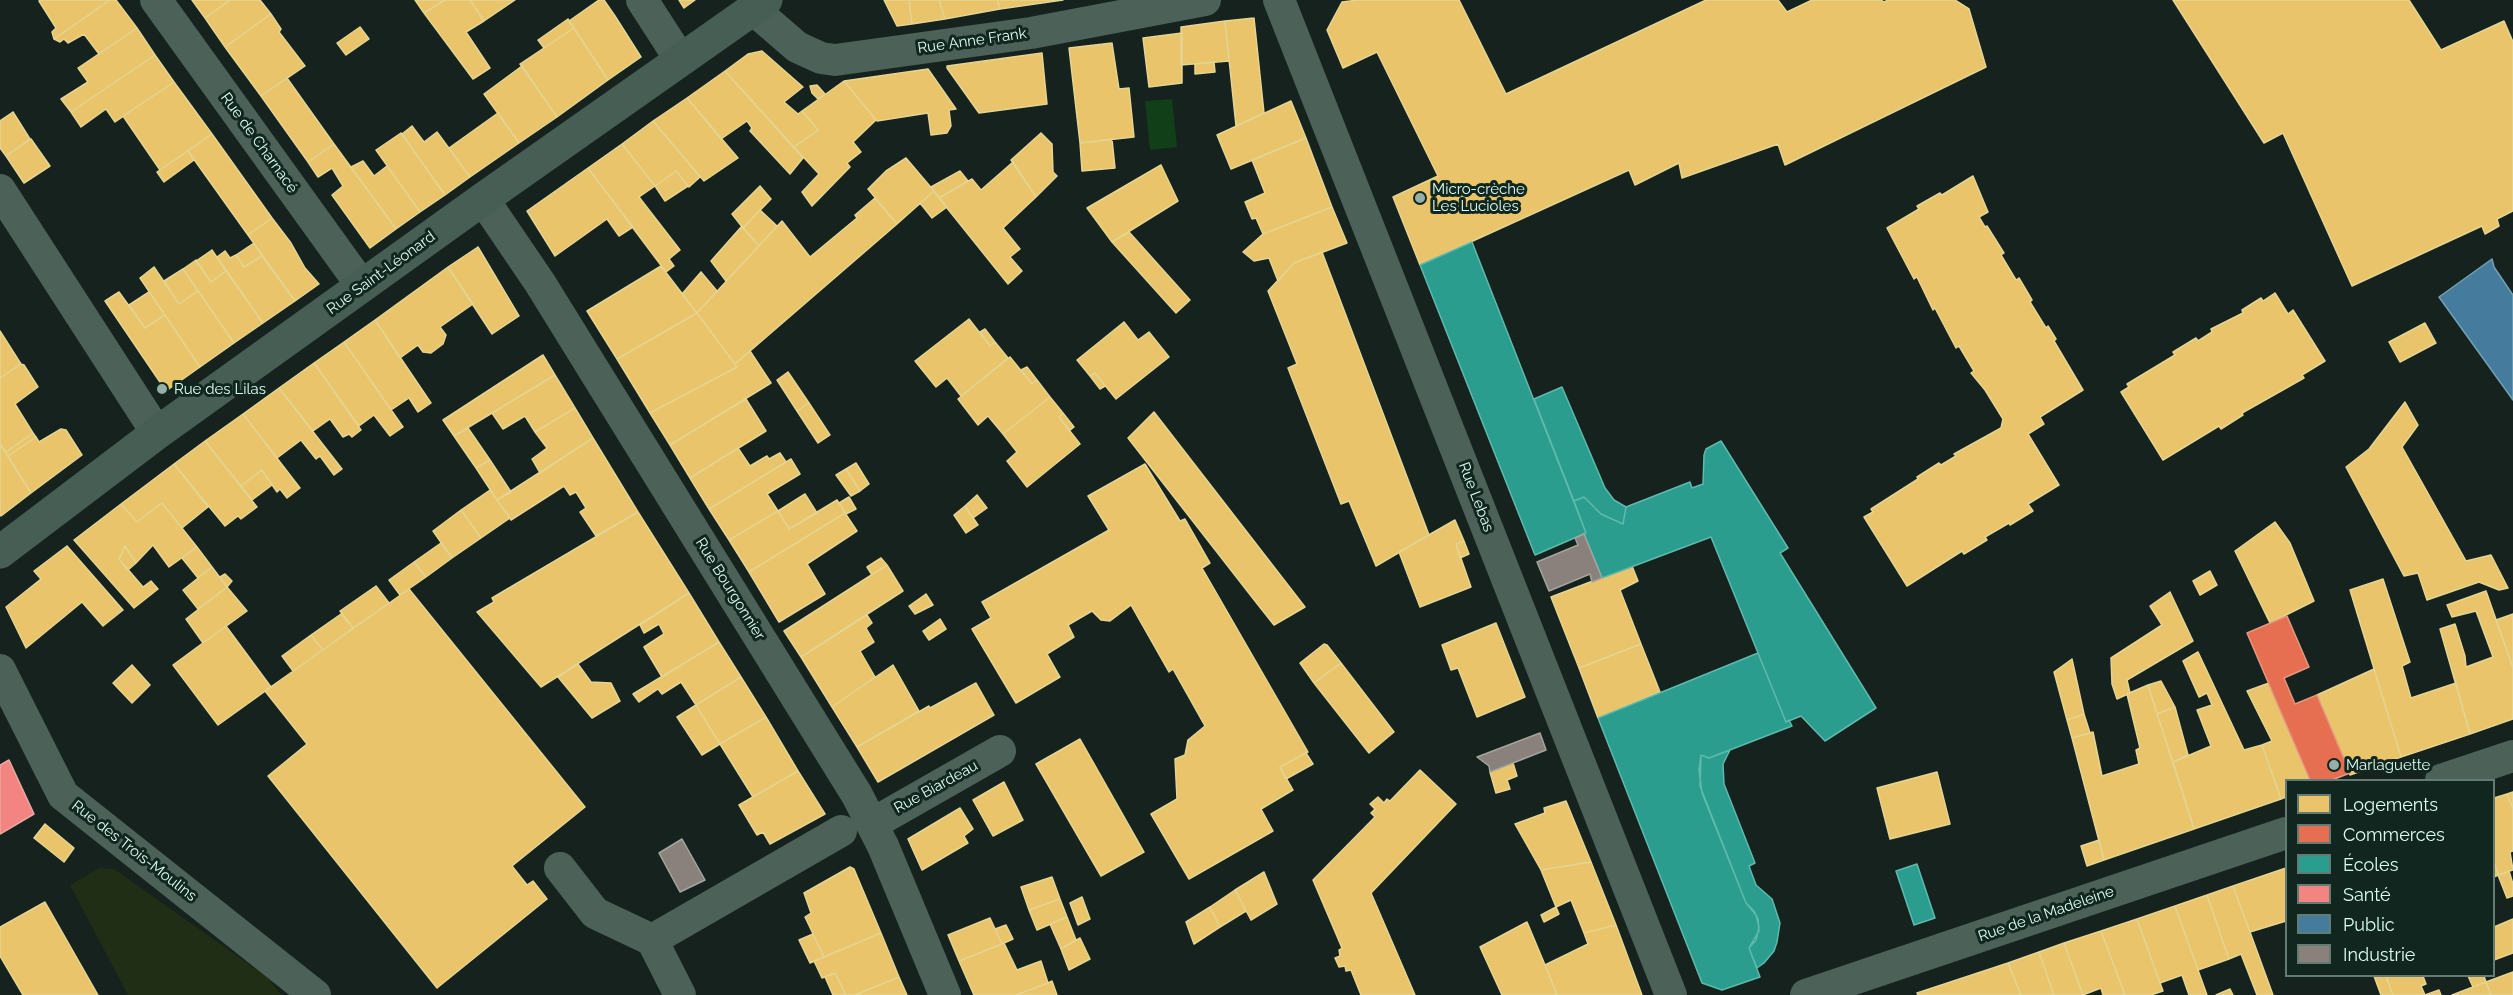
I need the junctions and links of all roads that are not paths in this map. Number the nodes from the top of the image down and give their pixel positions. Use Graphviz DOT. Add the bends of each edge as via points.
graph roads {
  1 [pos="156,0"];
  2 [pos="642,0"];
  3 [pos="1204,0"];
  4 [pos="1279,0"];
  5 [pos="759,4"];
  6 [pos="680,59"];
  7 [pos="0,190"];
  8 [pos="483,199"];
  9 [pos="362,286"];
  10 [pos="157,433"];
  11 [pos="0,552"];
  12 [pos="0,670"];
  13 [pos="1000,751"];
  14 [pos="2513,756"];
  15 [pos="2444,779"];
  16 [pos="872,824"];
  17 [pos="841,831"];
  18 [pos="2285,833"];
  19 [pos="560,868"];
  20 [pos="652,940"];
  21 [pos="315,995"];
  22 [pos="680,995"];
  23 [pos="945,995"];
  24 [pos="1671,995"];
  25 [pos="1806,995"];
  1 -- 9 [label="street, Rue de Charnacé"];
  2 -- 6 [label="street"];
  3 -- 5 [label="street, Rue Anne Frank" via="1031,33 836,60 798,47"];
  4 -- 24 [label="street, Rue Lebas"];
  5 -- 6 [label="street, Rue Saint-Léonard"];
  6 -- 8 [label="street, Rue Saint-Léonard"];
  7 -- 10 [label="street"];
  8 -- 9 [label="street, Rue Saint-Léonard"];
  8 -- 16 [label="street, Rue Bourgonnier" via="565,323"];
  9 -- 10 [label="street, Rue Saint-Léonard"];
  10 -- 11 [label="street, Rue Saint-Léonard"];
  12 -- 21 [label="street, Rue des Trois-Moulins" via="63,795"];
  13 -- 16 [label="street, Rue Biardeau"];
  14 -- 15 [label="street"];
  16 -- 23 [label="street, Rue Bourgonnier"];
  17 -- 20 [label="street"];
  18 -- 25 [label="street, Rue de la Madeleine"];
  19 -- 20 [label="street" via="596,913"];
  20 -- 22 [label="street"];
}
